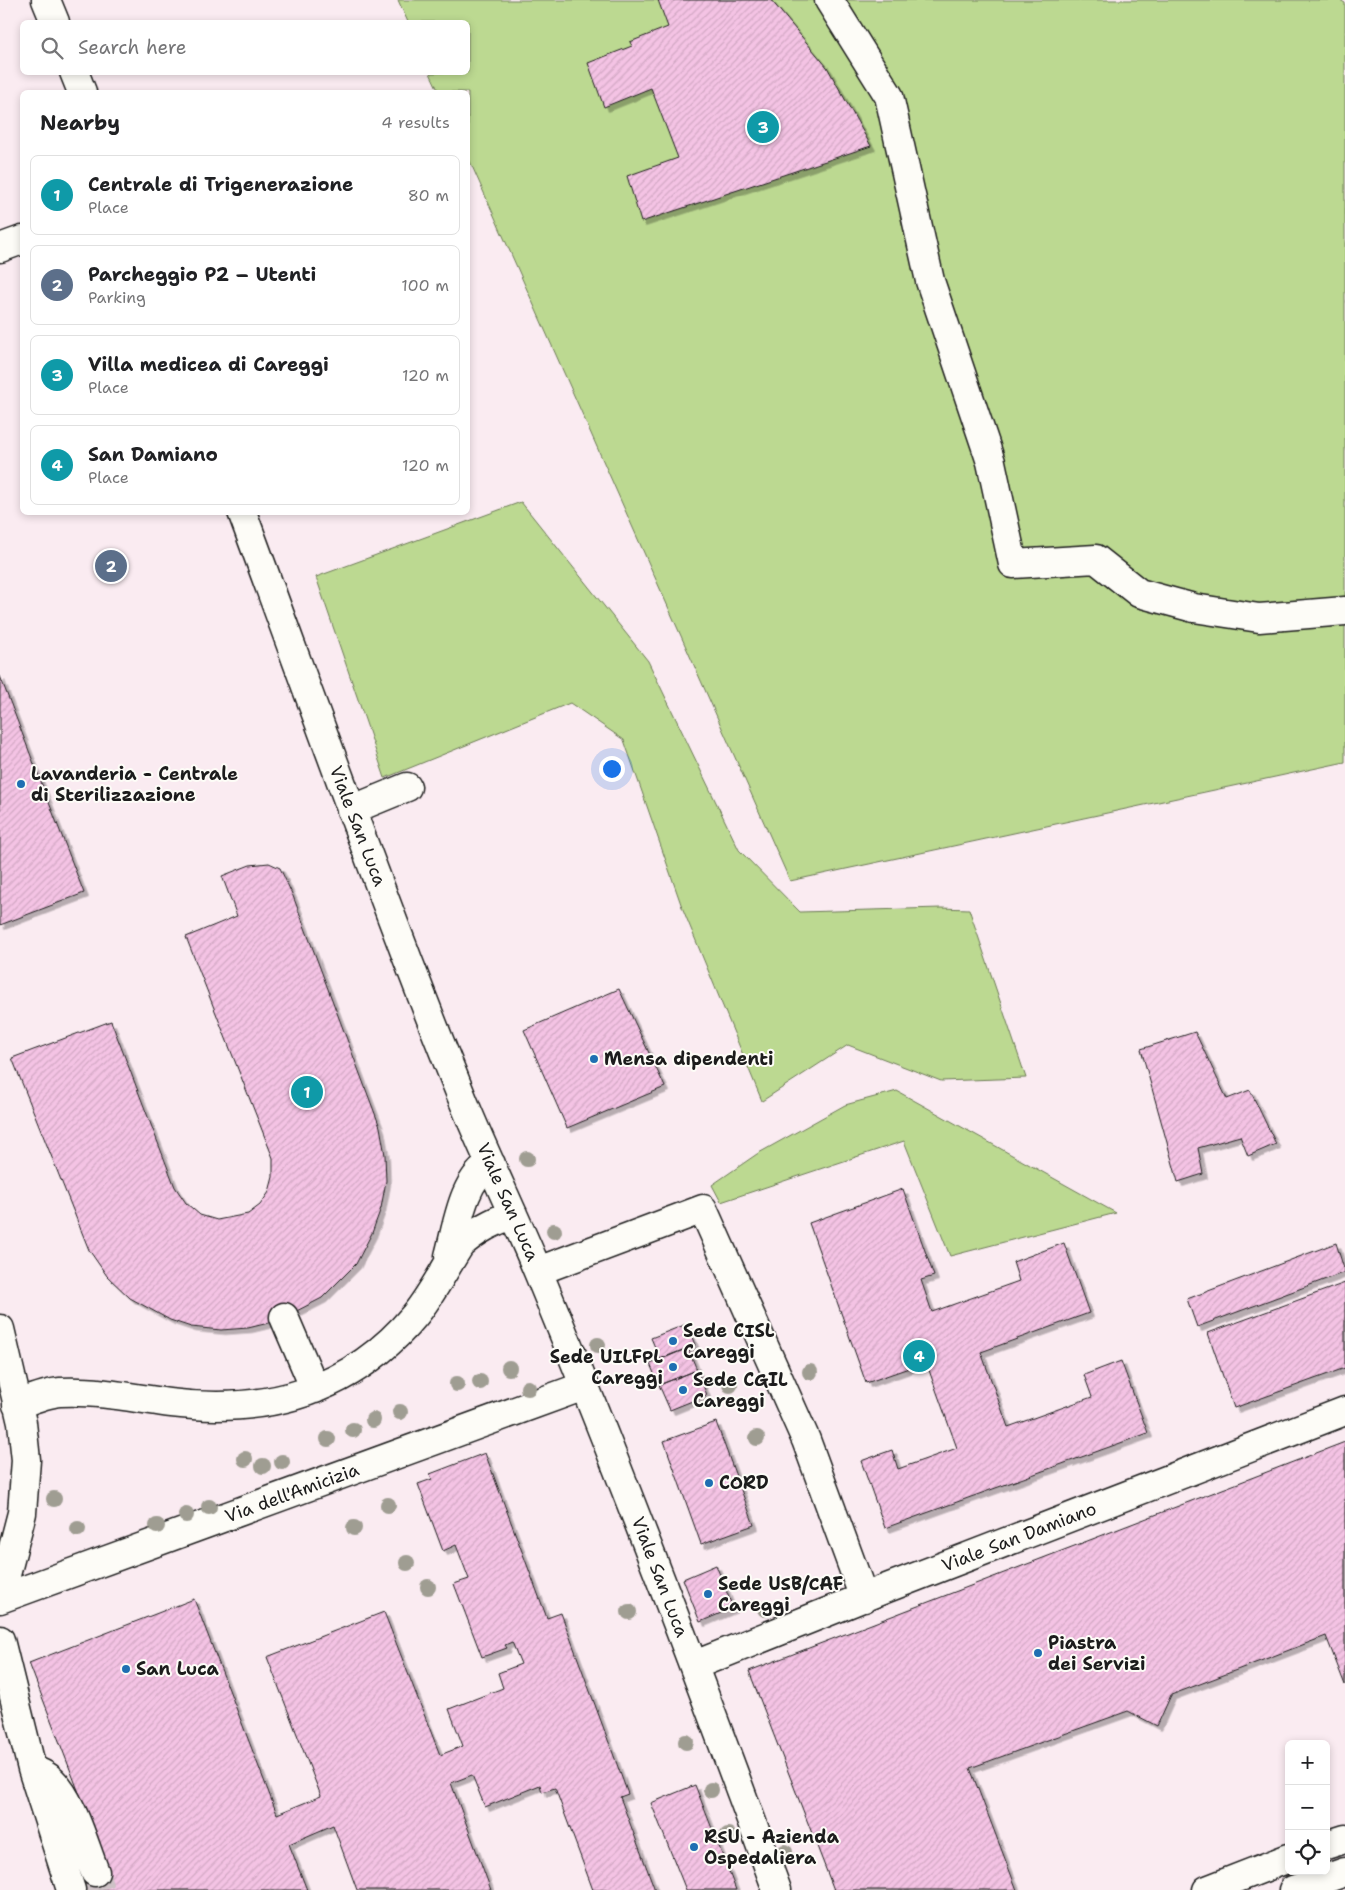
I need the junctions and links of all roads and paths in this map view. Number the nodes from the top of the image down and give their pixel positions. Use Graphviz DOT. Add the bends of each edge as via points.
graph roads {
  1 [pos="46,0"];
  2 [pos="829,0"];
  3 [pos="54,20"];
  4 [pos="75,75"];
  5 [pos="81,90"];
  6 [pos="20,241"];
  7 [pos="0,248"];
  8 [pos="243,515"];
  9 [pos="1345,611"];
  10 [pos="407,787"];
  11 [pos="351,810"];
  12 [pos="491,1164"];
  13 [pos="513,1214"];
  14 [pos="446,1267"];
  15 [pos="538,1271"];
  16 [pos="284,1317"];
  17 [pos="0,1328"];
  18 [pos="584,1386"];
  19 [pos="315,1389"];
  20 [pos="17,1405"];
  21 [pos="1345,1411"];
  22 [pos="0,1598"];
  23 [pos="864,1598"];
  24 [pos="0,1640"];
  25 [pos="695,1666"];
  26 [pos="32,1768"];
  27 [pos="1345,1839"];
  28 [pos="1330,1844"];
  29 [pos="1285,1860"];
  30 [pos="95,1872"];
  31 [pos="1345,1872"];
  32 [pos="71,1890"];
  33 [pos="777,1890"];
  34 [pos="1207,1890"];
  35 [pos="1294,1890"];
  1 -- 3 [label="lane"];
  2 -- 9 [label="lane" via="889,96 930,281 991,462 1013,564 1096,559 1139,593 1194,608 1259,618"];
  4 -- 5 [label="lane"];
  6 -- 7 [label="lane"];
  8 -- 11 [label="lane, Viale San Luca"];
  10 -- 11 [label="lane"];
  11 -- 12 [label="lane, Viale San Luca"];
  12 -- 13 [label="lane, Viale San Luca"];
  12 -- 14 [label="lane" via="481,1169 471,1184"];
  13 -- 14 [label="lane" via="469,1237"];
  13 -- 15 [label="lane, Viale San Luca"];
  14 -- 19 [label="lane" via="416,1314 387,1346 325,1386"];
  15 -- 18 [label="lane, Viale San Luca"];
  15 -- 23 [label="lane" via="703,1209 806,1440"];
  16 -- 19 [label="lane"];
  17 -- 20 [label="lane"];
  18 -- 22 [label="lane, Via dell'Amicizia"];
  18 -- 25 [label="lane, Viale San Luca"];
  19 -- 20 [label="lane" via="271,1402 220,1406 60,1392"];
  20 -- 22 [label="lane" via="25,1445 25,1482 22,1513"];
  21 -- 23 [label="lane, Viale San Damiano"];
  23 -- 25 [label="lane, Viale San Damiano"];
  24 -- 26 [label="lane"];
  25 -- 33 [label="lane, Viale San Luca"];
  26 -- 30 [label="lane" via="49,1778 61,1793"];
  26 -- 32 [label="lane"];
  27 -- 28 [label="lane"];
  29 -- 34 [label="lane"];
  31 -- 35 [label="lane"];
}
